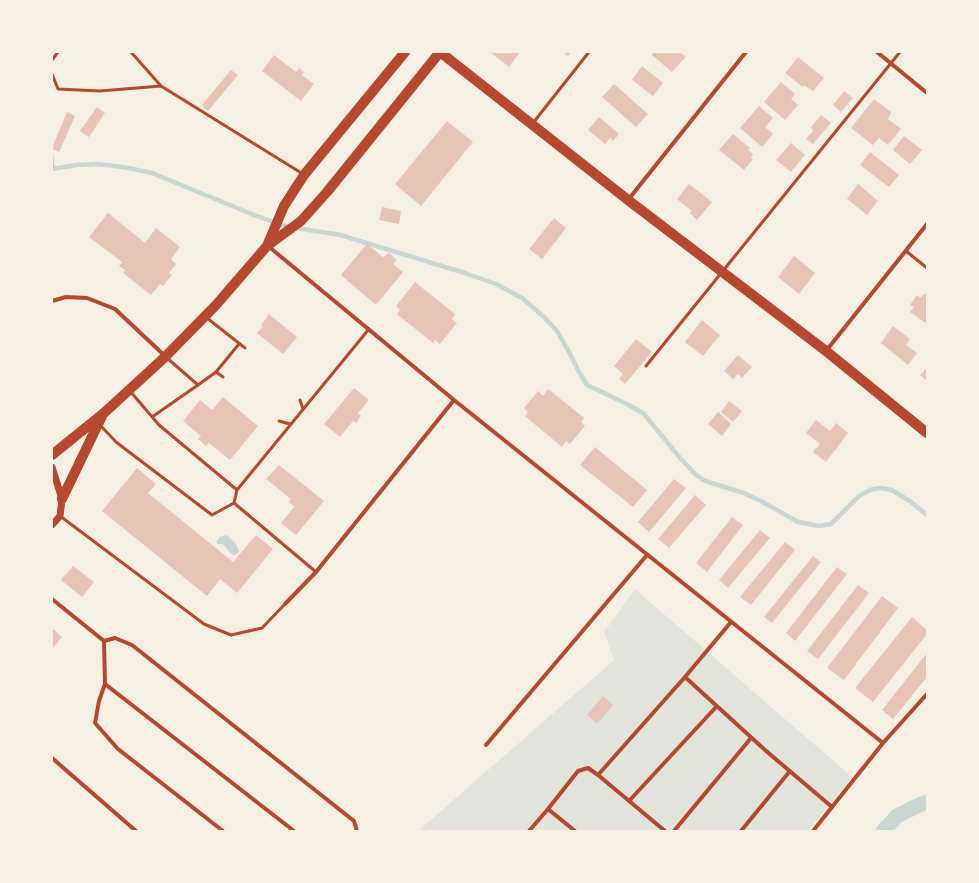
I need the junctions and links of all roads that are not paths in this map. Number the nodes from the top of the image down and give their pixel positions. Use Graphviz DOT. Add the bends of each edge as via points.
graph roads {
  1 [pos="58,52"];
  2 [pos="131,52"];
  3 [pos="405,52"];
  4 [pos="440,52"];
  5 [pos="589,52"];
  6 [pos="746,52"];
  7 [pos="877,52"];
  8 [pos="900,52"];
  9 [pos="52,60"];
  10 [pos="891,63"];
  11 [pos="52,74"];
  12 [pos="161,86"];
  13 [pos="927,92"];
  14 [pos="532,124"];
  15 [pos="304,174"];
  16 [pos="628,200"];
  17 [pos="927,224"];
  18 [pos="267,246"];
  19 [pos="906,251"];
  20 [pos="927,268"];
  21 [pos="722,272"];
  22 [pos="52,301"];
  23 [pos="205,317"];
  24 [pos="369,329"];
  25 [pos="239,344"];
  26 [pos="245,348"];
  27 [pos="826,352"];
  28 [pos="166,357"];
  29 [pos="646,366"];
  30 [pos="216,372"];
  31 [pos="223,377"];
  32 [pos="198,385"];
  33 [pos="129,390"];
  34 [pos="300,400"];
  35 [pos="454,400"];
  36 [pos="303,409"];
  37 [pos="104,413"];
  38 [pos="152,417"];
  39 [pos="279,421"];
  40 [pos="98,423"];
  41 [pos="290,424"];
  42 [pos="927,433"];
  43 [pos="52,455"];
  44 [pos="52,467"];
  45 [pos="237,490"];
  46 [pos="62,500"];
  47 [pos="234,503"];
  48 [pos="60,516"];
  49 [pos="52,525"];
  50 [pos="648,555"];
  51 [pos="316,572"];
  52 [pos="52,599"];
  53 [pos="285,604"];
  54 [pos="731,622"];
  55 [pos="104,641"];
  56 [pos="685,677"];
  57 [pos="105,684"];
  58 [pos="927,694"];
  59 [pos="717,706"];
  60 [pos="751,738"];
  61 [pos="883,743"];
  62 [pos="486,744"];
  63 [pos="52,758"];
  64 [pos="790,771"];
  65 [pos="598,775"];
  66 [pos="629,801"];
  67 [pos="832,807"];
  68 [pos="548,809"];
  69 [pos="136,831"];
  70 [pos="223,831"];
  71 [pos="294,831"];
  72 [pos="357,831"];
  73 [pos="529,831"];
  74 [pos="575,831"];
  75 [pos="665,831"];
  76 [pos="674,831"];
  77 [pos="741,831"];
  78 [pos="813,831"];
  1 -- 9 [label="lane"];
  2 -- 12 [label="lane"];
  3 -- 15 [label="highway"];
  4 -- 14 [label="highway"];
  4 -- 18 [label="highway" via="327,192 301,221"];
  5 -- 14 [label="lane"];
  6 -- 16 [label="street"];
  7 -- 10 [label="street"];
  8 -- 10 [label="lane"];
  10 -- 13 [label="street"];
  10 -- 21 [label="lane"];
  11 -- 12 [label="lane" via="58,89 100,90"];
  12 -- 15 [label="lane"];
  14 -- 16 [label="highway"];
  15 -- 18 [label="highway" via="284,206"];
  16 -- 21 [label="highway"];
  17 -- 19 [label="street"];
  18 -- 23 [label="highway"];
  18 -- 24 [label="street"];
  19 -- 20 [label="lane"];
  19 -- 27 [label="street"];
  21 -- 27 [label="highway"];
  21 -- 29 [label="lane"];
  22 -- 28 [label="street" via="66,297 87,298 115,309"];
  23 -- 25 [label="lane"];
  23 -- 28 [label="highway"];
  24 -- 35 [label="street"];
  24 -- 36 [label="lane"];
  25 -- 26 [label="lane"];
  25 -- 30 [label="lane"];
  27 -- 42 [label="highway"];
  28 -- 32 [label="lane"];
  28 -- 33 [label="highway"];
  30 -- 31 [label="lane"];
  30 -- 32 [label="lane"];
  32 -- 38 [label="lane"];
  33 -- 37 [label="highway"];
  33 -- 38 [label="lane"];
  34 -- 36 [label="lane"];
  35 -- 50 [label="street"];
  35 -- 51 [label="street"];
  36 -- 41 [label="lane"];
  37 -- 40 [label="highway"];
  37 -- 43 [label="highway"];
  38 -- 45 [label="lane"];
  39 -- 41 [label="lane"];
  40 -- 46 [label="highway"];
  40 -- 47 [label="lane" via="116,442 212,515"];
  41 -- 45 [label="lane"];
  44 -- 46 [label="street"];
  45 -- 47 [label="lane"];
  46 -- 48 [label="street"];
  47 -- 51 [label="lane"];
  48 -- 49 [label="street"];
  48 -- 53 [label="lane" via="204,624 231,635 262,628"];
  50 -- 54 [label="street"];
  50 -- 62 [label="street"];
  51 -- 53 [label="street"];
  52 -- 55 [label="street"];
  54 -- 56 [label="street"];
  54 -- 61 [label="street"];
  55 -- 57 [label="street"];
  55 -- 72 [label="street" via="114,638 132,645 354,822"];
  56 -- 59 [label="street"];
  56 -- 65 [label="street"];
  57 -- 70 [label="street" via="95,723 118,748"];
  57 -- 71 [label="street"];
  58 -- 61 [label="street"];
  59 -- 60 [label="street"];
  59 -- 66 [label="street"];
  60 -- 64 [label="street"];
  60 -- 76 [label="street"];
  61 -- 67 [label="street"];
  63 -- 69 [label="street"];
  64 -- 67 [label="street"];
  64 -- 77 [label="street"];
  65 -- 66 [label="street"];
  65 -- 68 [label="street" via="588,768 578,771"];
  66 -- 75 [label="street"];
  67 -- 78 [label="street"];
  68 -- 73 [label="street"];
  68 -- 74 [label="street"];
}
